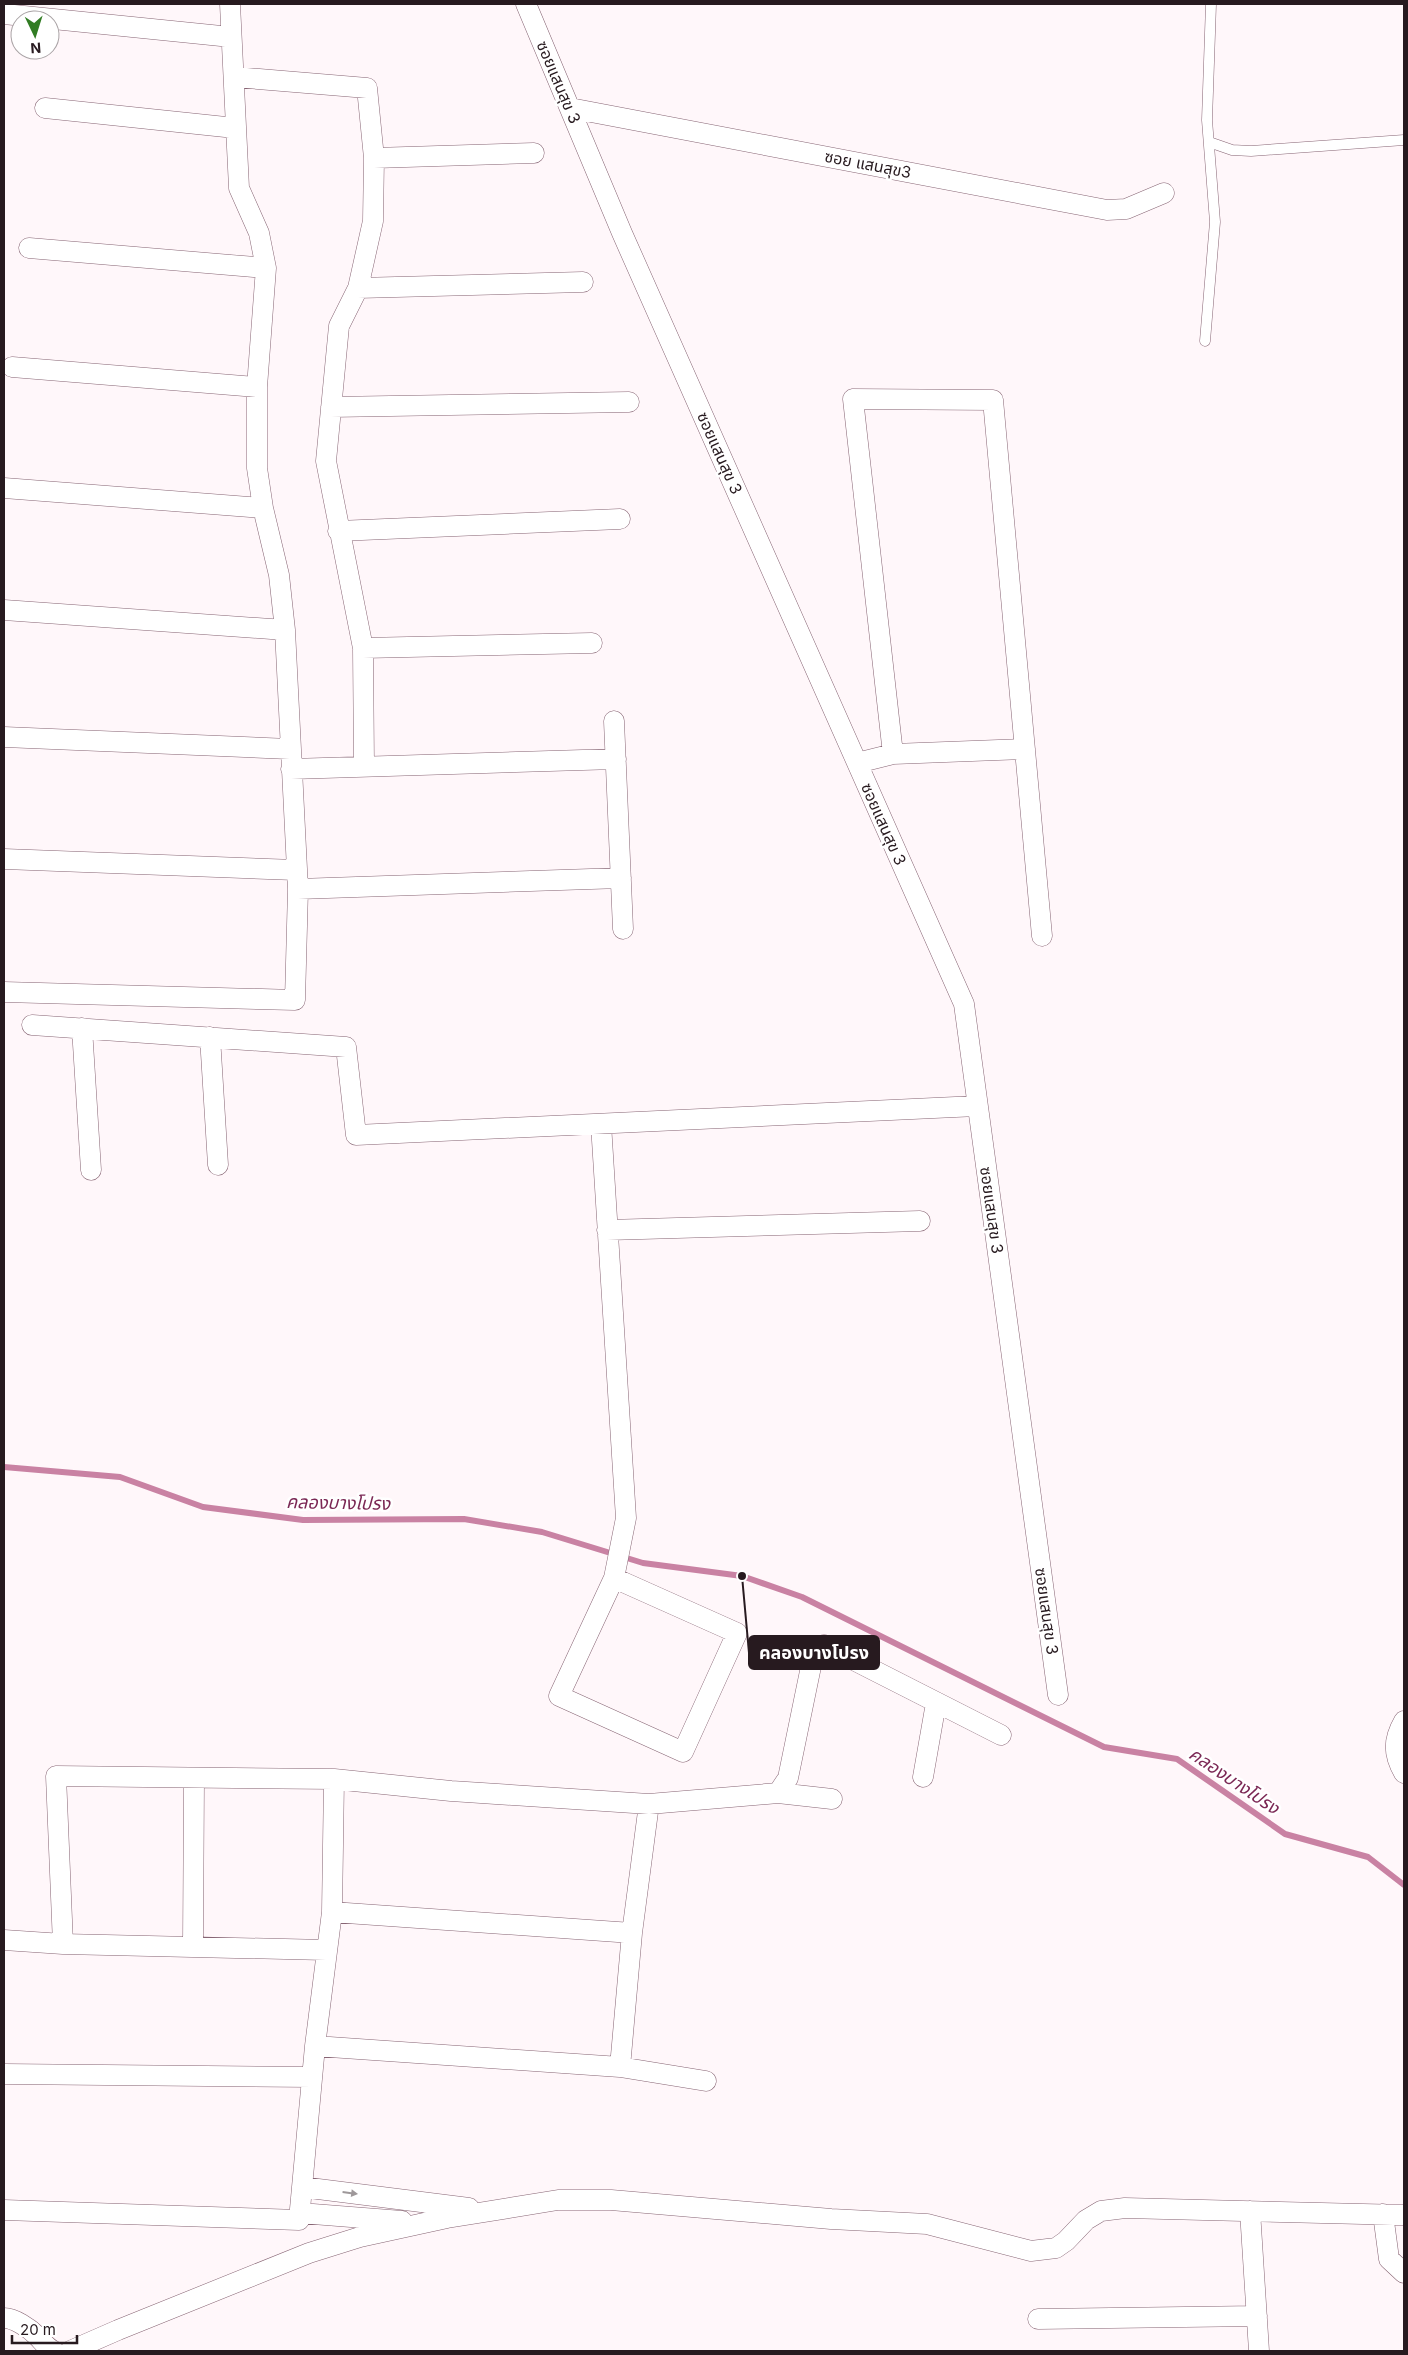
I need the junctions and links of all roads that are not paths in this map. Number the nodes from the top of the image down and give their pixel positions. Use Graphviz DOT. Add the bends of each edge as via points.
graph roads {
  1 [pos="230,4"];
  2 [pos="526,4"];
  3 [pos="1211,4"];
  4 [pos="4,14"];
  5 [pos="231,37"];
  6 [pos="234,77"];
  7 [pos="45,108"];
  8 [pos="570,108"];
  9 [pos="235,128"];
  10 [pos="1404,140"];
  11 [pos="1209,142"];
  12 [pos="534,153"];
  13 [pos="374,158"];
  14 [pos="1164,193"];
  15 [pos="29,248"];
  16 [pos="266,268"];
  17 [pos="583,282"];
  18 [pos="358,288"];
  19 [pos="1205,341"];
  20 [pos="12,367"];
  21 [pos="257,387"];
  22 [pos="629,402"];
  23 [pos="331,407"];
  24 [pos="4,488"];
  25 [pos="263,508"];
  26 [pos="620,519"];
  27 [pos="338,531"];
  28 [pos="4,610"];
  29 [pos="285,630"];
  30 [pos="592,643"];
  31 [pos="363,648"];
  32 [pos="614,721"];
  33 [pos="4,737"];
  34 [pos="1025,749"];
  35 [pos="893,754"];
  36 [pos="290,759"];
  37 [pos="616,759"];
  38 [pos="857,763"];
  39 [pos="364,766"];
  40 [pos="4,859"];
  41 [pos="621,878"];
  42 [pos="297,880"];
  43 [pos="623,929"];
  44 [pos="1042,936"];
  45 [pos="4,992"];
  46 [pos="32,1025"];
  47 [pos="82,1028"];
  48 [pos="210,1037"];
  49 [pos="978,1106"];
  50 [pos="601,1124"];
  51 [pos="218,1165"];
  52 [pos="91,1170"];
  53 [pos="920,1221"];
  54 [pos="608,1230"];
  55 [pos="615,1574"];
  56 [pos="1058,1695"];
  57 [pos="936,1703"];
  58 [pos="1404,1721"];
  59 [pos="1001,1735"];
  60 [pos="1404,1773"];
  61 [pos="923,1777"];
  62 [pos="194,1778"];
  63 [pos="334,1779"];
  64 [pos="778,1793"];
  65 [pos="832,1800"];
  66 [pos="649,1804"];
  67 [pos="332,1912"];
  68 [pos="632,1933"];
  69 [pos="4,1940"];
  70 [pos="63,1944"];
  71 [pos="193,1947"];
  72 [pos="326,1950"];
  73 [pos="315,2046"];
  74 [pos="620,2067"];
  75 [pos="4,2074"];
  76 [pos="312,2077"];
  77 [pos="706,2081"];
  78 [pos="302,2187"];
  79 [pos="4,2210"];
  80 [pos="491,2211"];
  81 [pos="1250,2211"];
  82 [pos="300,2213"];
  83 [pos="1383,2214"];
  84 [pos="1404,2214"];
  85 [pos="424,2223"];
  86 [pos="1404,2273"];
  87 [pos="1257,2316"];
  88 [pos="4,2318"];
  89 [pos="1038,2319"];
  90 [pos="54,2351"];
  91 [pos="70,2351"];
  92 [pos="1259,2351"];
  1 -- 5 [label="street"];
  2 -- 8 [label="street, ซอยแสนสุข 3"];
  3 -- 11 [label="lane"];
  4 -- 5 [label="street"];
  5 -- 6 [label="street"];
  6 -- 9 [label="street"];
  6 -- 13 [label="street" via="367,88"];
  7 -- 9 [label="street"];
  8 -- 14 [label="street, ซอย แสนสุข3" via="1107,210 1126,209"];
  8 -- 38 [label="street, ซอยแสนสุข 3" via="622,233"];
  9 -- 16 [label="street" via="239,188 259,232"];
  10 -- 11 [label="lane" via="1251,151 1232,150"];
  11 -- 19 [label="lane" via="1216,222"];
  12 -- 13 [label="street"];
  13 -- 18 [label="street" via="373,221"];
  15 -- 16 [label="street"];
  16 -- 21 [label="street"];
  17 -- 18 [label="street"];
  18 -- 23 [label="street" via="339,326"];
  20 -- 21 [label="street"];
  21 -- 25 [label="street" via="257,468"];
  22 -- 23 [label="street"];
  23 -- 27 [label="street" via="326,460"];
  24 -- 25 [label="street"];
  25 -- 29 [label="street" via="280,575"];
  26 -- 27 [label="street"];
  27 -- 31 [label="street"];
  28 -- 29 [label="street"];
  29 -- 36 [label="street"];
  30 -- 31 [label="street"];
  31 -- 39 [label="street"];
  32 -- 37 [label="street"];
  33 -- 36 [label="street"];
  34 -- 35 [label="street"];
  34 -- 35 [label="street" via="993,400 853,399"];
  34 -- 44 [label="street"];
  35 -- 38 [label="street"];
  36 -- 39 [label="street"];
  36 -- 42 [label="street"];
  37 -- 39 [label="street"];
  37 -- 41 [label="street"];
  38 -- 49 [label="street, ซอยแสนสุข 3" via="964,1004"];
  40 -- 42 [label="street"];
  41 -- 42 [label="street"];
  41 -- 43 [label="street"];
  42 -- 45 [label="street" via="295,1000"];
  46 -- 47 [label="street"];
  47 -- 48 [label="street"];
  47 -- 52 [label="street"];
  48 -- 50 [label="street" via="346,1046 356,1135"];
  48 -- 51 [label="street"];
  49 -- 50 [label="street"];
  49 -- 56 [label="street, ซอยแสนสุข 3"];
  50 -- 54 [label="street"];
  53 -- 54 [label="street"];
  54 -- 55 [label="street" via="626,1518"];
  55 -- 55 [label="street" via="559,1696 683,1752 737,1634"];
  57 -- 59 [label="street"];
  57 -- 61 [label="street"];
  57 -- 64 [label="street" via="824,1645 815,1647 788,1778"];
  58 -- 60 [label="street" via="1394,1742 1395,1755"];
  62 -- 63 [label="street"];
  62 -- 70 [label="street" via="56,1776"];
  62 -- 71 [label="street"];
  63 -- 66 [label="street"];
  63 -- 67 [label="street"];
  64 -- 65 [label="street"];
  64 -- 66 [label="street"];
  66 -- 68 [label="street"];
  67 -- 68 [label="street"];
  67 -- 72 [label="street"];
  68 -- 74 [label="street"];
  69 -- 70 [label="street"];
  70 -- 71 [label="street"];
  71 -- 72 [label="street"];
  72 -- 73 [label="street"];
  73 -- 74 [label="street"];
  73 -- 76 [label="street"];
  74 -- 77 [label="street"];
  75 -- 76 [label="street"];
  76 -- 78 [label="street"];
  78 -- 80 [label="street, one-way"];
  78 -- 82 [label="street"];
  79 -- 82 [label="street" via="299,2220"];
  80 -- 81 [label="street" via="558,2200 611,2200 927,2224 1031,2251 1056,2248 1086,2220 1101,2211 1125,2208"];
  80 -- 85 [label="street"];
  81 -- 83 [label="street"];
  81 -- 87 [label="street"];
  82 -- 85 [label="street"];
  83 -- 84 [label="street"];
  83 -- 86 [label="street" via="1389,2259"];
  85 -- 91 [label="street" via="360,2237 310,2253"];
  87 -- 89 [label="street"];
  87 -- 92 [label="street"];
  88 -- 90 [label="street" via="37,2335 45,2346"];
}
